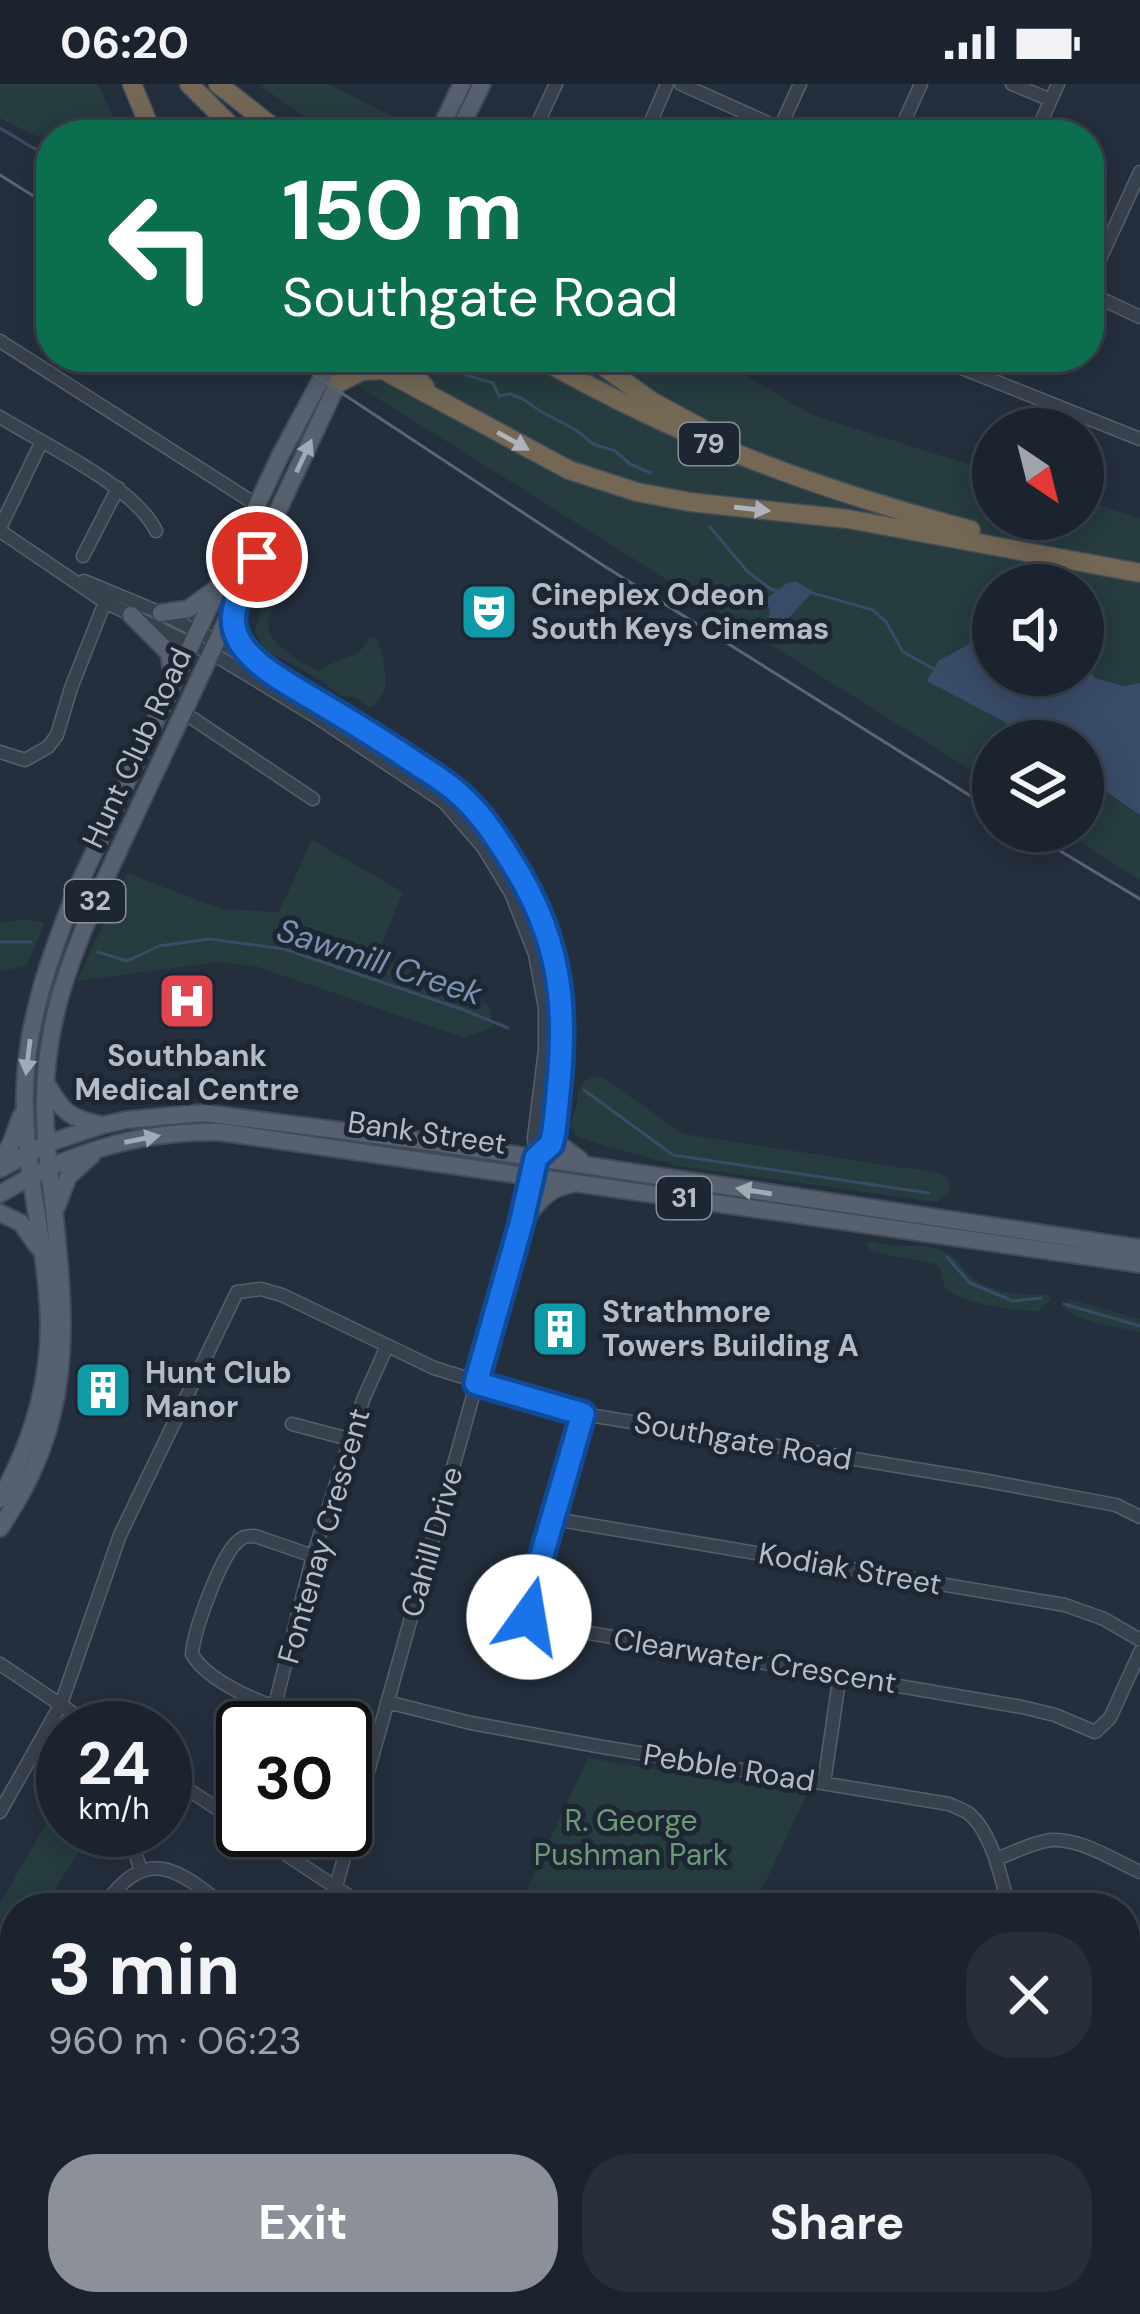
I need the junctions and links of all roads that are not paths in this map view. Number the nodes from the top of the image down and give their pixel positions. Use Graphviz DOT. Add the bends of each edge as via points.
graph roads {
  1 [pos="132,84"];
  2 [pos="188,84"];
  3 [pos="218,84"];
  4 [pos="462,84"];
  5 [pos="482,84"];
  6 [pos="556,84"];
  7 [pos="667,84"];
  8 [pos="681,84"];
  9 [pos="800,84"];
  10 [pos="921,84"];
  11 [pos="1012,84"];
  12 [pos="1058,84"];
  13 [pos="1051,100"];
  14 [pos="147,120"];
  15 [pos="225,120"];
  16 [pos="264,120"];
  17 [pos="444,120"];
  18 [pos="464,120"];
  19 [pos="539,120"];
  20 [pos="651,120"];
  21 [pos="754,120"];
  22 [pos="784,120"];
  23 [pos="905,120"];
  24 [pos="1042,120"];
  25 [pos="1140,172"];
  26 [pos="1104,250"];
  27 [pos="1104,300"];
  28 [pos="1140,317"];
  29 [pos="0,341"];
  30 [pos="36,364"];
  31 [pos="49,372"];
  32 [pos="329,372"];
  33 [pos="338,372"];
  34 [pos="360,372"];
  35 [pos="387,372"];
  36 [pos="413,372"];
  37 [pos="564,372"];
  38 [pos="611,372"];
  39 [pos="972,372"];
  40 [pos="338,383"];
  41 [pos="458,411"];
  42 [pos="0,417"];
  43 [pos="1140,438"];
  44 [pos="41,443"];
  45 [pos="118,488"];
  46 [pos="257,505"];
  47 [pos="890,508"];
  48 [pos="0,529"];
  49 [pos="156,531"];
  50 [pos="83,556"];
  51 [pos="1140,572"];
  52 [pos="64,573"];
  53 [pos="223,584"];
  54 [pos="105,602"];
  55 [pos="236,602"];
  56 [pos="161,613"];
  57 [pos="131,615"];
  58 [pos="196,637"];
  59 [pos="214,647"];
  60 [pos="268,670"];
  61 [pos="173,686"];
  62 [pos="183,712"];
  63 [pos="374,735"];
  64 [pos="365,750"];
  65 [pos="0,752"];
  66 [pos="455,790"];
  67 [pos="313,800"];
  68 [pos="444,802"];
  69 [pos="527,885"];
  70 [pos="511,893"];
  71 [pos="40,991"];
  72 [pos="58,997"];
  73 [pos="542,1075"];
  74 [pos="560,1076"];
  75 [pos="46,1083"];
  76 [pos="25,1104"];
  77 [pos="182,1123"];
  78 [pos="103,1125"];
  79 [pos="554,1132"];
  80 [pos="104,1147"];
  81 [pos="37,1149"];
  82 [pos="0,1160"];
  83 [pos="49,1166"];
  84 [pos="591,1166"];
  85 [pos="534,1167"];
  86 [pos="0,1169"];
  87 [pos="31,1176"];
  88 [pos="579,1182"];
  89 [pos="0,1194"];
  90 [pos="0,1213"];
  91 [pos="54,1213"];
  92 [pos="521,1224"];
  93 [pos="959,1230"];
  94 [pos="1140,1248"];
  95 [pos="41,1253"];
  96 [pos="1140,1264"];
  97 [pos="387,1346"];
  98 [pos="476,1383"];
  99 [pos="583,1414"];
  100 [pos="292,1424"];
  101 [pos="350,1439"];
  102 [pos="0,1499"];
  103 [pos="1140,1517"];
  104 [pos="554,1519"];
  105 [pos="0,1528"];
  106 [pos="313,1556"];
  107 [pos="1140,1640"];
  108 [pos="1140,1652"];
  109 [pos="0,1664"];
  110 [pos="840,1674"];
  111 [pos="56,1701"];
  112 [pos="62,1701"];
  113 [pos="259,1701"];
  114 [pos="277,1701"];
  115 [pos="387,1702"];
  116 [pos="36,1747"];
  117 [pos="824,1783"];
  118 [pos="2,1805"];
  119 [pos="137,1857"];
  120 [pos="292,1857"];
  121 [pos="996,1859"];
  122 [pos="141,1870"];
  123 [pos="1140,1872"];
  124 [pos="336,1887"];
  125 [pos="112,1893"];
  126 [pos="208,1893"];
  127 [pos="334,1893"];
  128 [pos="345,1893"];
  129 [pos="1005,1893"];
  1 -- 14 [label="highway"];
  2 -- 15 [label="highway"];
  3 -- 16 [label="highway"];
  4 -- 17 [label="main road"];
  5 -- 18 [label="main road"];
  6 -- 19 [label="street"];
  7 -- 20 [label="street"];
  8 -- 21 [label="street"];
  9 -- 22 [label="street"];
  10 -- 23 [label="street"];
  11 -- 13 [label="street"];
  12 -- 13 [label="street"];
  13 -- 24 [label="street"];
  25 -- 26 [label="street"];
  27 -- 28 [label="street"];
  29 -- 30 [label="street"];
  31 -- 46 [label="street"];
  32 -- 46 [label="main road, Hunt Club Road / 32"];
  33 -- 40 [label="main road, Hunt Club Road / 32"];
  34 -- 40 [label="highway"];
  35 -- 41 [label="highway"];
  36 -- 41 [label="highway"];
  37 -- 47 [label="highway, 79" via="736,455"];
  38 -- 47 [label="highway" via="749,452"];
  39 -- 43 [label="street"];
  55 -- 40 [label="main road, Hunt Club Road / 32, one-way"];
  41 -- 51 [label="highway, one-way" via="569,470 637,492"];
  42 -- 44 [label="street"];
  44 -- 45 [label="street"];
  44 -- 48 [label="street"];
  45 -- 49 [label="street"];
  45 -- 50 [label="street"];
  46 -- 53 [label="main road, Hunt Club Road / 32"];
  47 -- 51 [label="highway, 79"];
  48 -- 52 [label="street"];
  52 -- 54 [label="street"];
  52 -- 56 [label="street"];
  53 -- 56 [label="main road" via="188,608"];
  53 -- 58 [label="main road, Hunt Club Road / 32"];
  54 -- 57 [label="street"];
  54 -- 65 [label="street" via="57,735 25,760"];
  55 -- 59 [label="main road, Hunt Club Road / 32"];
  55 -- 60 [label="main road" via="236,637"];
  56 -- 58 [label="street"];
  57 -- 58 [label="street"];
  57 -- 61 [label="main road" via="169,653"];
  58 -- 59 [label="street"];
  58 -- 61 [label="main road, Hunt Club Road / 32"];
  59 -- 60 [label="street"];
  59 -- 62 [label="main road, Hunt Club Road / 32"];
  59 -- 64 [label="street"];
  60 -- 63 [label="street"];
  61 -- 71 [label="main road, Hunt Club Road / 32" via="79,886"];
  62 -- 67 [label="street"];
  62 -- 72 [label="main road, Hunt Club Road / 32"];
  63 -- 64 [label="street"];
  63 -- 66 [label="street"];
  64 -- 68 [label="street"];
  66 -- 68 [label="street"];
  66 -- 69 [label="street"];
  68 -- 70 [label="street"];
  69 -- 70 [label="street"];
  69 -- 74 [label="street" via="562,996"];
  70 -- 73 [label="street" via="542,985"];
  71 -- 72 [label="main road"];
  71 -- 76 [label="main road, Hunt Club Road / 32, one-way"];
  72 -- 75 [label="main road, Hunt Club Road / 32"];
  73 -- 74 [label="street"];
  73 -- 85 [label="street"];
  74 -- 79 [label="street"];
  75 -- 78 [label="main road" via="69,1115"];
  75 -- 81 [label="main road, Hunt Club Road / 32"];
  76 -- 81 [label="main road, Hunt Club Road / 32"];
  76 -- 82 [label="main road"];
  77 -- 78 [label="main road, Bank Street / 31"];
  80 -- 77 [label="main road, Bank Street / 31, one-way"];
  77 -- 85 [label="main road, Bank Street / 31" via="203,1113"];
  78 -- 81 [label="main road, Bank Street / 31"];
  79 -- 84 [label="main road"];
  79 -- 85 [label="street"];
  80 -- 83 [label="main road, Bank Street / 31"];
  80 -- 91 [label="main road" via="68,1177"];
  81 -- 83 [label="main road, Hunt Club Road / 32"];
  81 -- 86 [label="main road, Bank Street / 31"];
  81 -- 87 [label="main road, Hunt Club Road / 32"];
  83 -- 87 [label="main road, Bank Street / 31"];
  83 -- 91 [label="main road, Hunt Club Road / 32"];
  84 -- 85 [label="main road, Bank Street / 31"];
  93 -- 84 [label="main road, Bank Street / 31, one-way"];
  85 -- 88 [label="main road, Bank Street / 31"];
  85 -- 92 [label="street, Cahill Drive"];
  87 -- 89 [label="main road, Bank Street / 31"];
  87 -- 95 [label="main road, Hunt Club Road / 32"];
  88 -- 92 [label="main road" via="544,1195"];
  88 -- 93 [label="main road, Bank Street / 31"];
  90 -- 95 [label="main road" via="21,1223"];
  91 -- 105 [label="main road, Hunt Club Road / 32" via="61,1376 43,1445"];
  92 -- 98 [label="street, Cahill Drive"];
  93 -- 94 [label="main road, Bank Street / 31"];
  93 -- 96 [label="main road, Bank Street / 31"];
  95 -- 102 [label="main road, Hunt Club Road / 32" via="46,1369 27,1442"];
  97 -- 98 [label="street, Southgate Road"];
  97 -- 101 [label="street, Fontenay Crescent"];
  97 -- 112 [label="street, Southgate Road" via="282,1295 237,1292 120,1535"];
  98 -- 99 [label="street, Southgate Road"];
  98 -- 115 [label="street, Cahill Drive"];
  99 -- 103 [label="street, Southgate Road" via="982,1480 1116,1505"];
  99 -- 104 [label="street, Clearwater Crescent"];
  100 -- 101 [label="street"];
  101 -- 106 [label="street, Fontenay Crescent"];
  104 -- 107 [label="street, Kodiak Street" via="1065,1605"];
  104 -- 110 [label="street, Clearwater Crescent" via="529,1600 536,1624"];
  106 -- 113 [label="street" via="255,1536 239,1540 204,1607 192,1654"];
  106 -- 114 [label="street, Fontenay Crescent"];
  108 -- 110 [label="street, Clearwater Crescent" via="1111,1718 1095,1732 1042,1711"];
  109 -- 111 [label="street"];
  110 -- 117 [label="street"];
  115 -- 117 [label="street, Pebble Road"];
  115 -- 124 [label="street, Cahill Drive"];
  116 -- 118 [label="street"];
  117 -- 121 [label="street, Pebble Road" via="949,1804 968,1813"];
  119 -- 122 [label="street"];
  120 -- 124 [label="street"];
  121 -- 123 [label="street" via="1055,1840"];
  121 -- 129 [label="street, Pebble Road"];
  122 -- 125 [label="street"];
  122 -- 126 [label="street" via="168,1869"];
  124 -- 127 [label="street, Cahill Drive"];
  124 -- 128 [label="street"];
}
